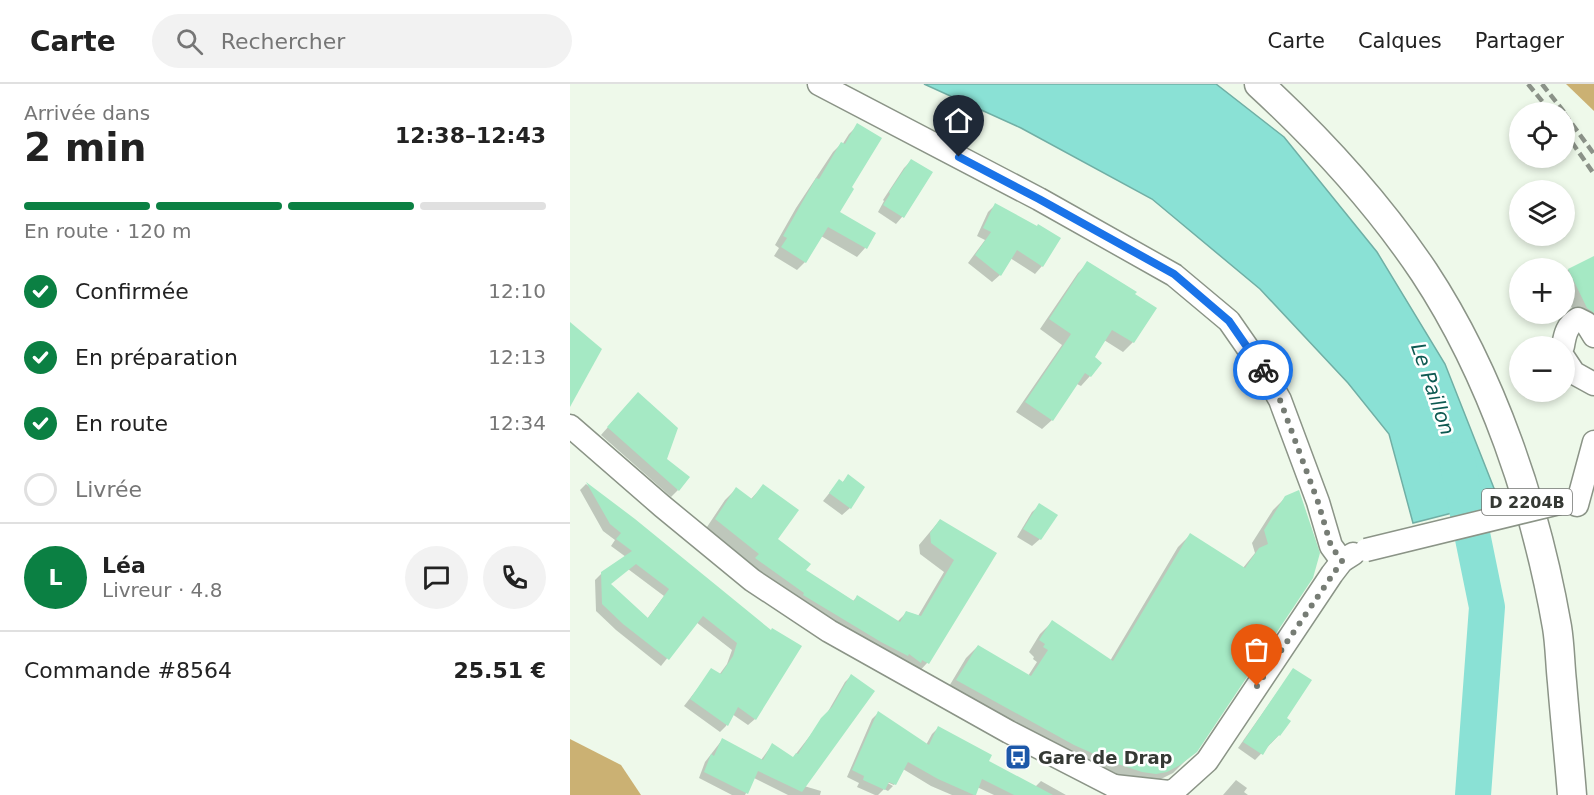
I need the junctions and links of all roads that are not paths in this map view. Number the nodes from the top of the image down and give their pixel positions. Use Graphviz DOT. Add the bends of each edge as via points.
graph roads {
  1 [pos="819,84"];
  2 [pos="1259,84"];
  3 [pos="1281,84"];
  4 [pos="1409,235"];
  5 [pos="1565,336"];
  6 [pos="1594,336"];
  7 [pos="1575,374"];
  8 [pos="1594,384"];
  9 [pos="570,426"];
  10 [pos="1593,449"];
  11 [pos="1577,507"];
  12 [pos="1342,561"];
  13 [pos="1120,790"];
  14 [pos="1179,793"];
  15 [pos="1572,795"];
  16 [pos="1588,795"];
  1 -- 12 [label="street" via="1174,274 1229,321 1280,400 1331,546"];
  2 -- 4 [label="main road" via="1299,120"];
  3 -- 4 [label="main road" via="1378,183"];
  4 -- 15 [label="main road, D 2204B" via="1425,273 1474,362 1520,480 1557,629"];
  4 -- 16 [label="main road, D 2204B" via="1441,264 1463,304 1511,413 1533,476 1570,628"];
  5 -- 6 [label="street" via="1569,325 1578,319 1586,323"];
  7 -- 8 [label="street"];
  9 -- 13 [label="street" via="752,580 829,631"];
  10 -- 11 [label="street"];
  11 -- 12 [label="street, bridge" via="1366,550"];
  12 -- 14 [label="street" via="1207,761"];
  13 -- 14 [label="street"];
}
